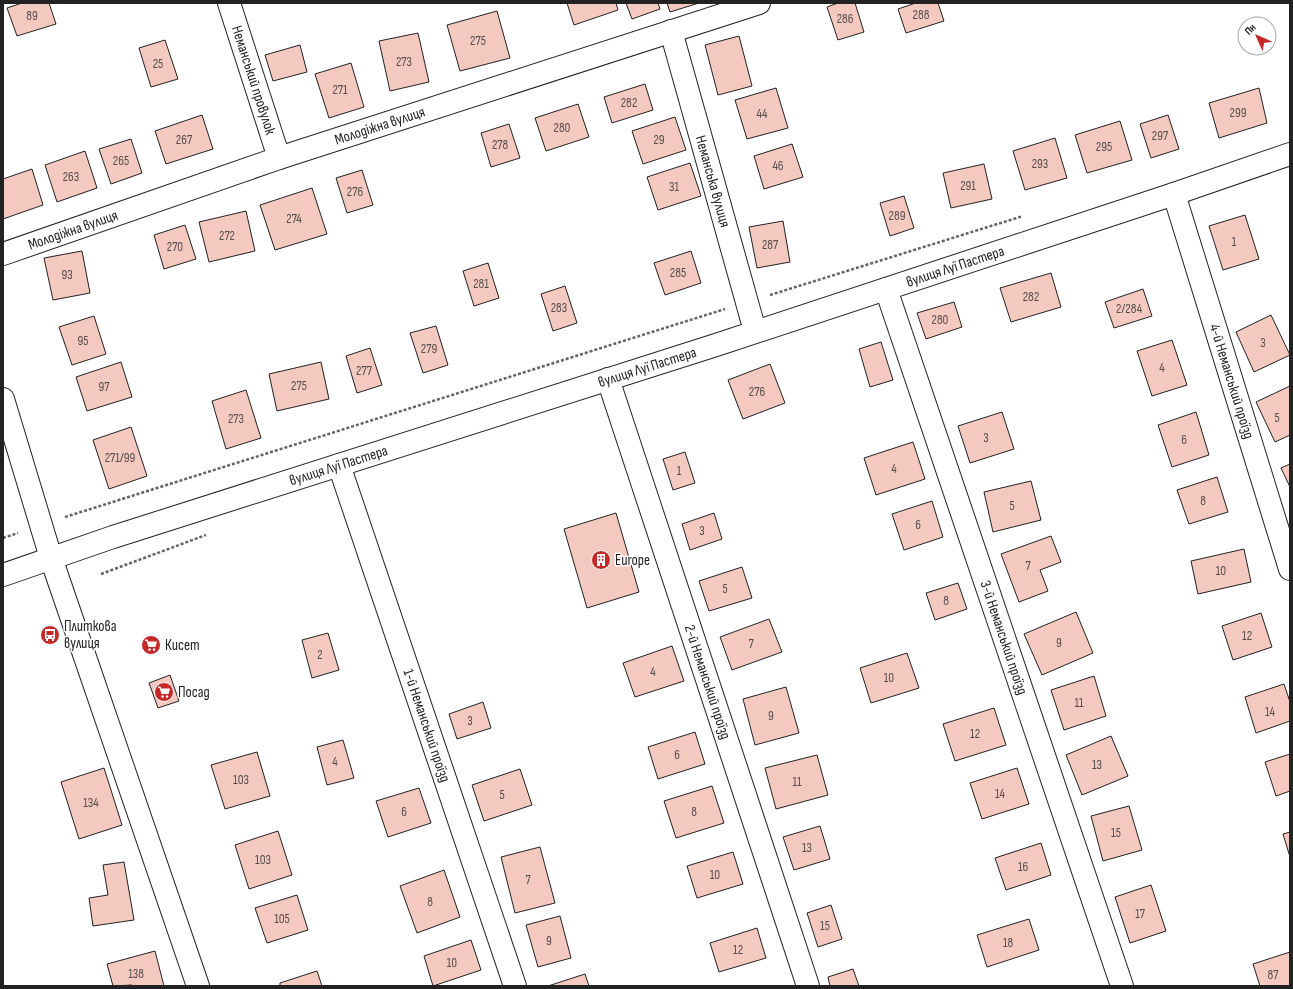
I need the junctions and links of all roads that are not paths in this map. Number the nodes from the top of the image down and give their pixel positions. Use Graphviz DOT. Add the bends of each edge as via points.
graph roads {
  1 [pos="229,3"];
  2 [pos="745,5"];
  3 [pos="671,31"];
  4 [pos="1290,154"];
  5 [pos="279,158"];
  6 [pos="1174,194"];
  7 [pos="3,254"];
  8 [pos="886,289"];
  9 [pos="756,331"];
  10 [pos="608,379"];
  11 [pos="3,399"];
  12 [pos="339,465"];
  13 [pos="51,558"];
  14 [pos="1290,569"];
  15 [pos="3,575"];
  16 [pos="198,986"];
  17 [pos="515,986"];
  18 [pos="808,986"];
  19 [pos="1122,986"];
  1 -- 5 [label="street, Неманський провулок"];
  2 -- 3 [label="street, Молодіжна вулиця"];
  3 -- 5 [label="street, Молодіжна вулиця"];
  3 -- 9 [label="street, Неманська вулиця"];
  4 -- 6 [label="street, вулиця Луї Пастера"];
  5 -- 7 [label="street, Молодіжна вулиця"];
  6 -- 8 [label="street, вулиця Луї Пастера"];
  6 -- 14 [label="street, 4-й Неманський проїзд"];
  8 -- 9 [label="street, вулиця Луї Пастера"];
  8 -- 19 [label="street, 3-й Неманський проїзд"];
  9 -- 10 [label="street, вулиця Луї Пастера"];
  10 -- 12 [label="street, вулиця Луї Пастера"];
  10 -- 18 [label="street, 2-й Неманський проїзд"];
  11 -- 13 [label="street"];
  12 -- 13 [label="street, вулиця Луї Пастера"];
  12 -- 17 [label="street, 1-й Неманський проїзд"];
  13 -- 15 [label="street, вулиця Луї Пастера"];
  13 -- 16 [label="street"];
}
